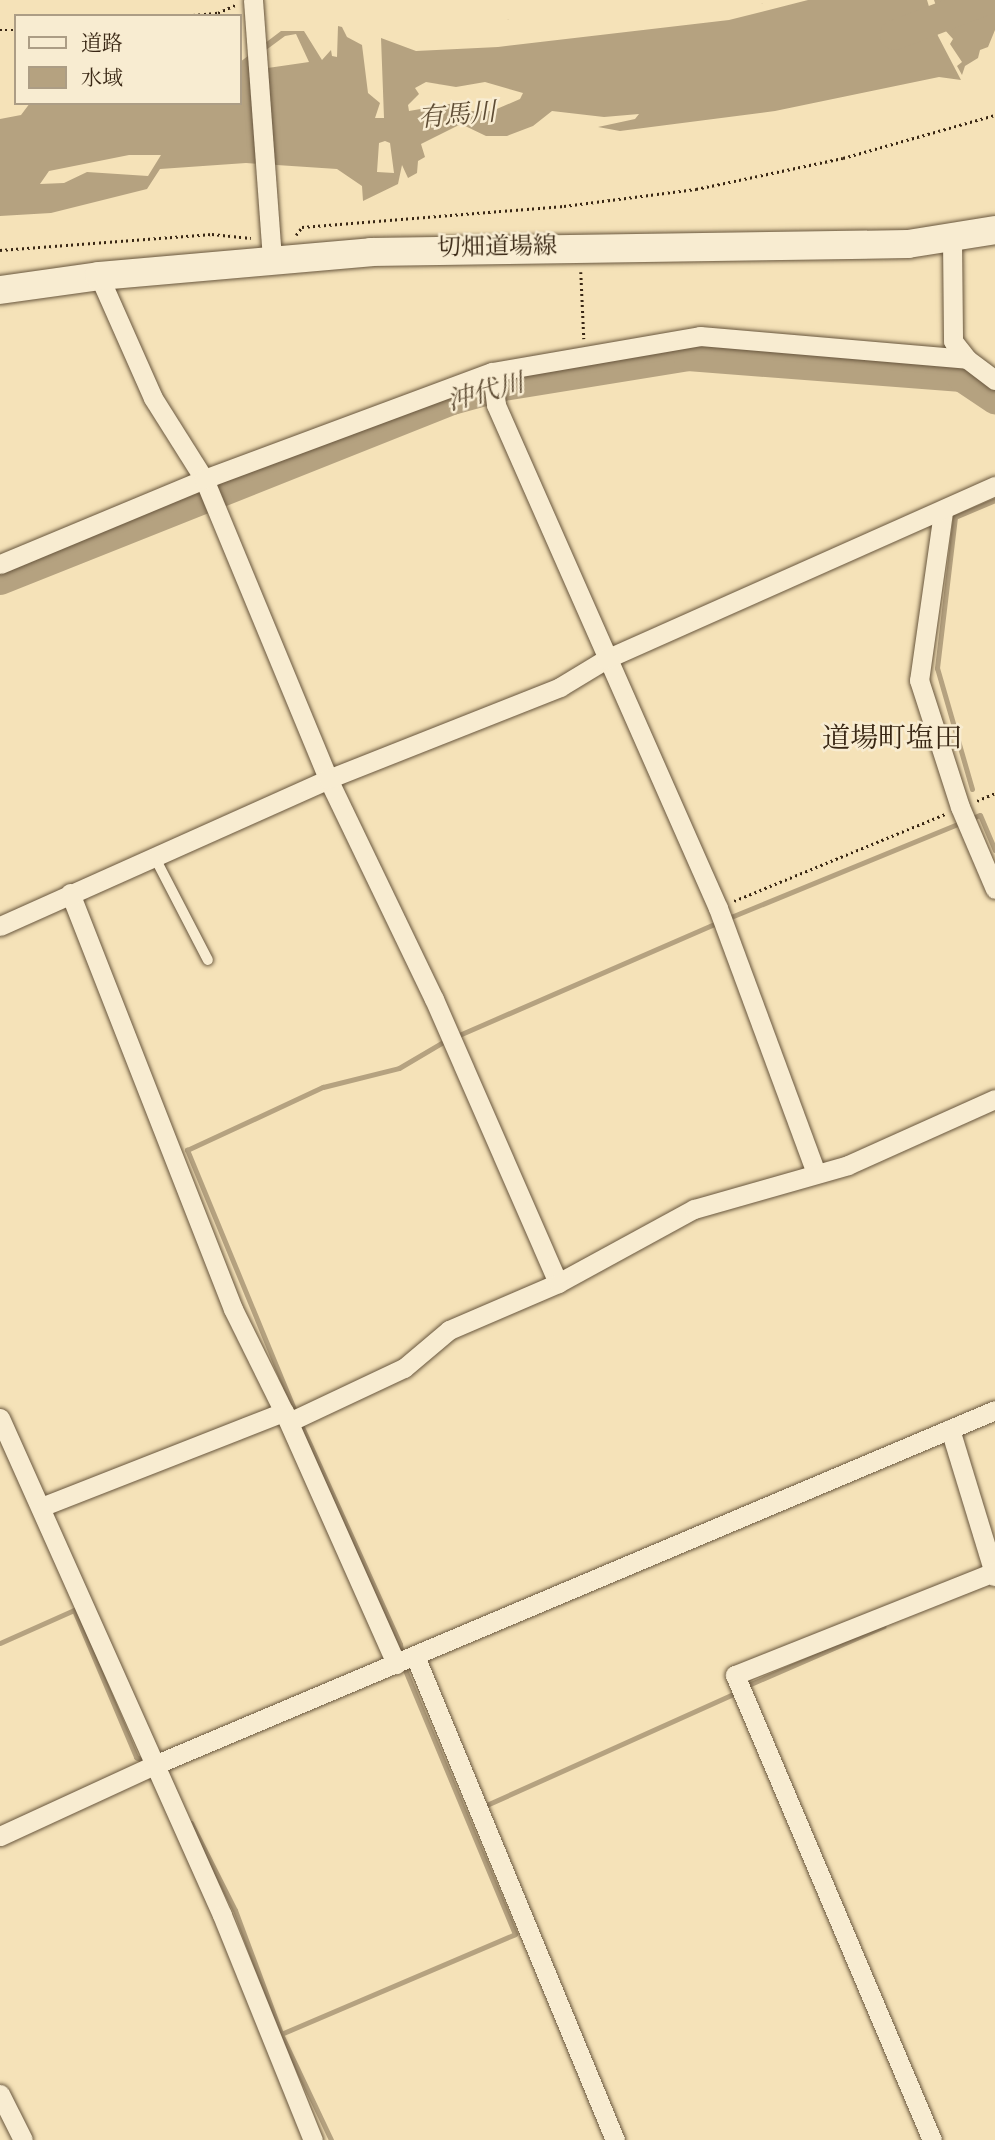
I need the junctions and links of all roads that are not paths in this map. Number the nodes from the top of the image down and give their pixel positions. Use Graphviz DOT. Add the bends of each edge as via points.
graph roads {
  1 [pos="251,6"];
  2 [pos="995,230"];
  3 [pos="270,240"];
  4 [pos="952,240"];
  5 [pos="99,276"];
  6 [pos="0,290"];
  7 [pos="967,359"];
  8 [pos="492,372"];
  9 [pos="995,380"];
  10 [pos="204,479"];
  11 [pos="995,486"];
  12 [pos="943,512"];
  13 [pos="0,564"];
  14 [pos="606,659"];
  15 [pos="328,779"];
  16 [pos="154,856"];
  17 [pos="995,889"];
  18 [pos="70,893"];
  19 [pos="0,926"];
  20 [pos="208,960"];
  21 [pos="995,1099"];
  22 [pos="816,1173"];
  23 [pos="558,1283"];
  24 [pos="995,1410"];
  25 [pos="287,1417"];
  26 [pos="0,1418"];
  27 [pos="950,1429"];
  28 [pos="41,1507"];
  29 [pos="994,1574"];
  30 [pos="415,1656"];
  31 [pos="396,1664"];
  32 [pos="152,1766"];
  33 [pos="0,1836"];
  34 [pos="0,2094"];
  35 [pos="23,2140"];
  36 [pos="313,2140"];
  37 [pos="615,2140"];
  38 [pos="932,2140"];
  1 -- 3 [label="street"];
  2 -- 4 [label="main road, 切畑道場線"];
  3 -- 4 [label="main road, 切畑道場線" via="580,247"];
  3 -- 5 [label="main road, 切畑道場線"];
  4 -- 7 [label="street" via="953,341"];
  5 -- 6 [label="main road, 切畑道場線"];
  5 -- 10 [label="street" via="153,398"];
  7 -- 8 [label="street" via="700,336"];
  7 -- 9 [label="street"];
  8 -- 10 [label="street"];
  8 -- 14 [label="street" via="496,405"];
  10 -- 13 [label="street"];
  10 -- 15 [label="street"];
  11 -- 12 [label="street"];
  12 -- 14 [label="street"];
  12 -- 17 [label="street" via="919,680 960,807"];
  14 -- 15 [label="street" via="561,687"];
  14 -- 22 [label="street" via="719,908"];
  15 -- 16 [label="street"];
  15 -- 23 [label="street" via="434,999"];
  16 -- 18 [label="street"];
  16 -- 20 [label="lane"];
  18 -- 19 [label="street"];
  18 -- 25 [label="street" via="233,1309"];
  21 -- 22 [label="street" via="848,1165"];
  22 -- 23 [label="street" via="694,1209"];
  23 -- 25 [label="street" via="449,1330 404,1368"];
  24 -- 27 [label="street"];
  25 -- 28 [label="street"];
  25 -- 31 [label="street"];
  26 -- 28 [label="street"];
  27 -- 29 [label="street"];
  27 -- 30 [label="street"];
  28 -- 32 [label="street"];
  29 -- 38 [label="street" via="735,1675"];
  30 -- 31 [label="street"];
  30 -- 37 [label="street"];
  31 -- 32 [label="street"];
  32 -- 33 [label="street"];
  32 -- 36 [label="street" via="222,1915"];
  34 -- 35 [label="street"];
}
